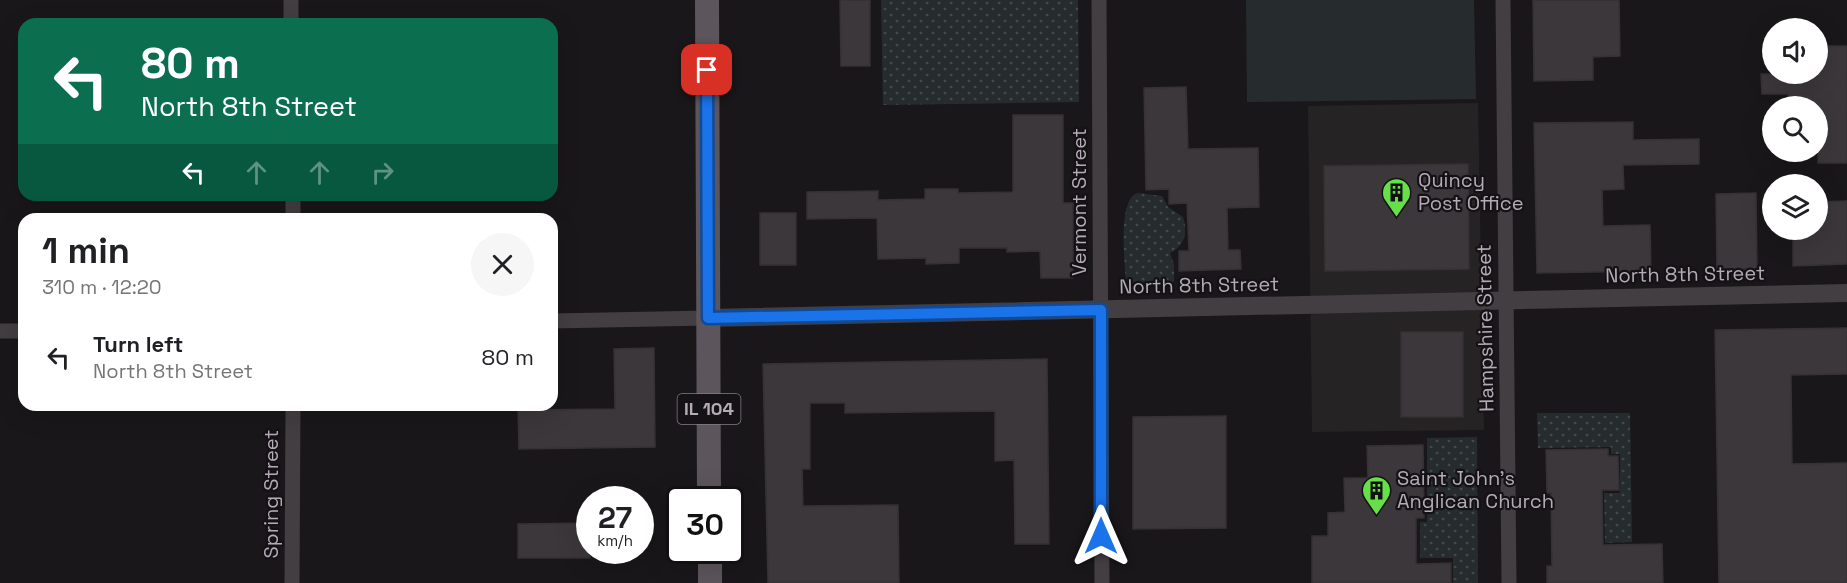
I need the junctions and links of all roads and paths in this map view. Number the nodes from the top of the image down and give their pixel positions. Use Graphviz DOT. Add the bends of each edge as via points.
graph roads {
  1 [pos="291,0"];
  2 [pos="706,0"];
  3 [pos="1099,0"];
  4 [pos="1503,0"];
  5 [pos="291,18"];
  6 [pos="1847,293"];
  7 [pos="1506,300"];
  8 [pos="1101,310"];
  9 [pos="708,318"];
  10 [pos="558,321"];
  11 [pos="0,331"];
  12 [pos="18,331"];
  13 [pos="292,411"];
  14 [pos="709,486"];
  15 [pos="710,564"];
  16 [pos="292,583"];
  17 [pos="710,583"];
  18 [pos="1102,583"];
  19 [pos="1509,583"];
  1 -- 5 [label="street"];
  2 -- 9 [label="main road, IL 104"];
  3 -- 8 [label="street, Vermont Street"];
  4 -- 7 [label="street, Hampshire Street"];
  6 -- 7 [label="street, North 8th Street"];
  7 -- 8 [label="street, North 8th Street"];
  7 -- 19 [label="street, Hampshire Street"];
  8 -- 9 [label="street, North 8th Street"];
  8 -- 18 [label="street, Vermont Street"];
  9 -- 10 [label="street, North 8th Street"];
  9 -- 14 [label="main road, IL 104"];
  11 -- 12 [label="street"];
  13 -- 16 [label="street, Spring Street"];
  15 -- 17 [label="main road"];
}
